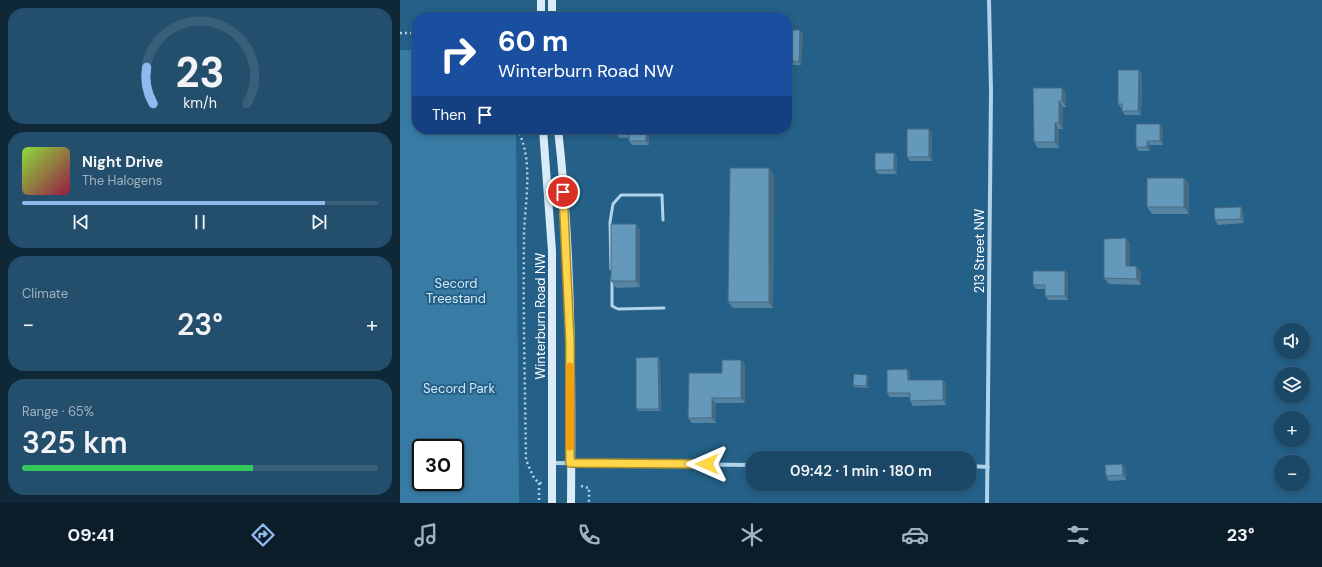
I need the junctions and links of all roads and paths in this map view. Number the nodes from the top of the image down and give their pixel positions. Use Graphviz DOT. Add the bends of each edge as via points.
graph roads {
  1 [pos="541,0"];
  2 [pos="552,0"];
  3 [pos="989,0"];
  4 [pos="541,12"];
  5 [pos="552,12"];
  6 [pos="400,33"];
  7 [pos="412,34"];
  8 [pos="520,134"];
  9 [pos="543,134"];
  10 [pos="558,134"];
  11 [pos="663,220"];
  12 [pos="664,308"];
  13 [pos="552,463"];
  14 [pos="570,463"];
  15 [pos="746,465"];
  16 [pos="976,466"];
  17 [pos="988,466"];
  18 [pos="539,483"];
  19 [pos="552,483"];
  20 [pos="571,484"];
  21 [pos="539,503"];
  22 [pos="552,503"];
  23 [pos="571,503"];
  24 [pos="589,503"];
  25 [pos="987,503"];
  1 -- 4 [label="main road"];
  2 -- 5 [label="main road"];
  3 -- 17 [label="street, 213 Street NW" via="991,98"];
  6 -- 7 [label="path"];
  8 -- 18 [label="path" via="527,167 524,238 526,460"];
  9 -- 13 [label="main road, Winterburn Road NW" via="552,251"];
  10 -- 14 [label="main road, Winterburn Road NW" via="566,230 570,342"];
  11 -- 12 [label="lane" via="662,195 621,195 613,204 610,222 612,306 618,309"];
  13 -- 14 [label="street"];
  13 -- 19 [label="main road, Winterburn Road NW"];
  14 -- 15 [label="street"];
  14 -- 20 [label="main road, Winterburn Road NW"];
  16 -- 17 [label="street"];
  17 -- 25 [label="street, 213 Street NW"];
  18 -- 19 [label="path"];
  18 -- 21 [label="path"];
  19 -- 22 [label="main road, Winterburn Road NW"];
  20 -- 23 [label="main road, Winterburn Road NW"];
  20 -- 24 [label="path" via="589,488"];
}
